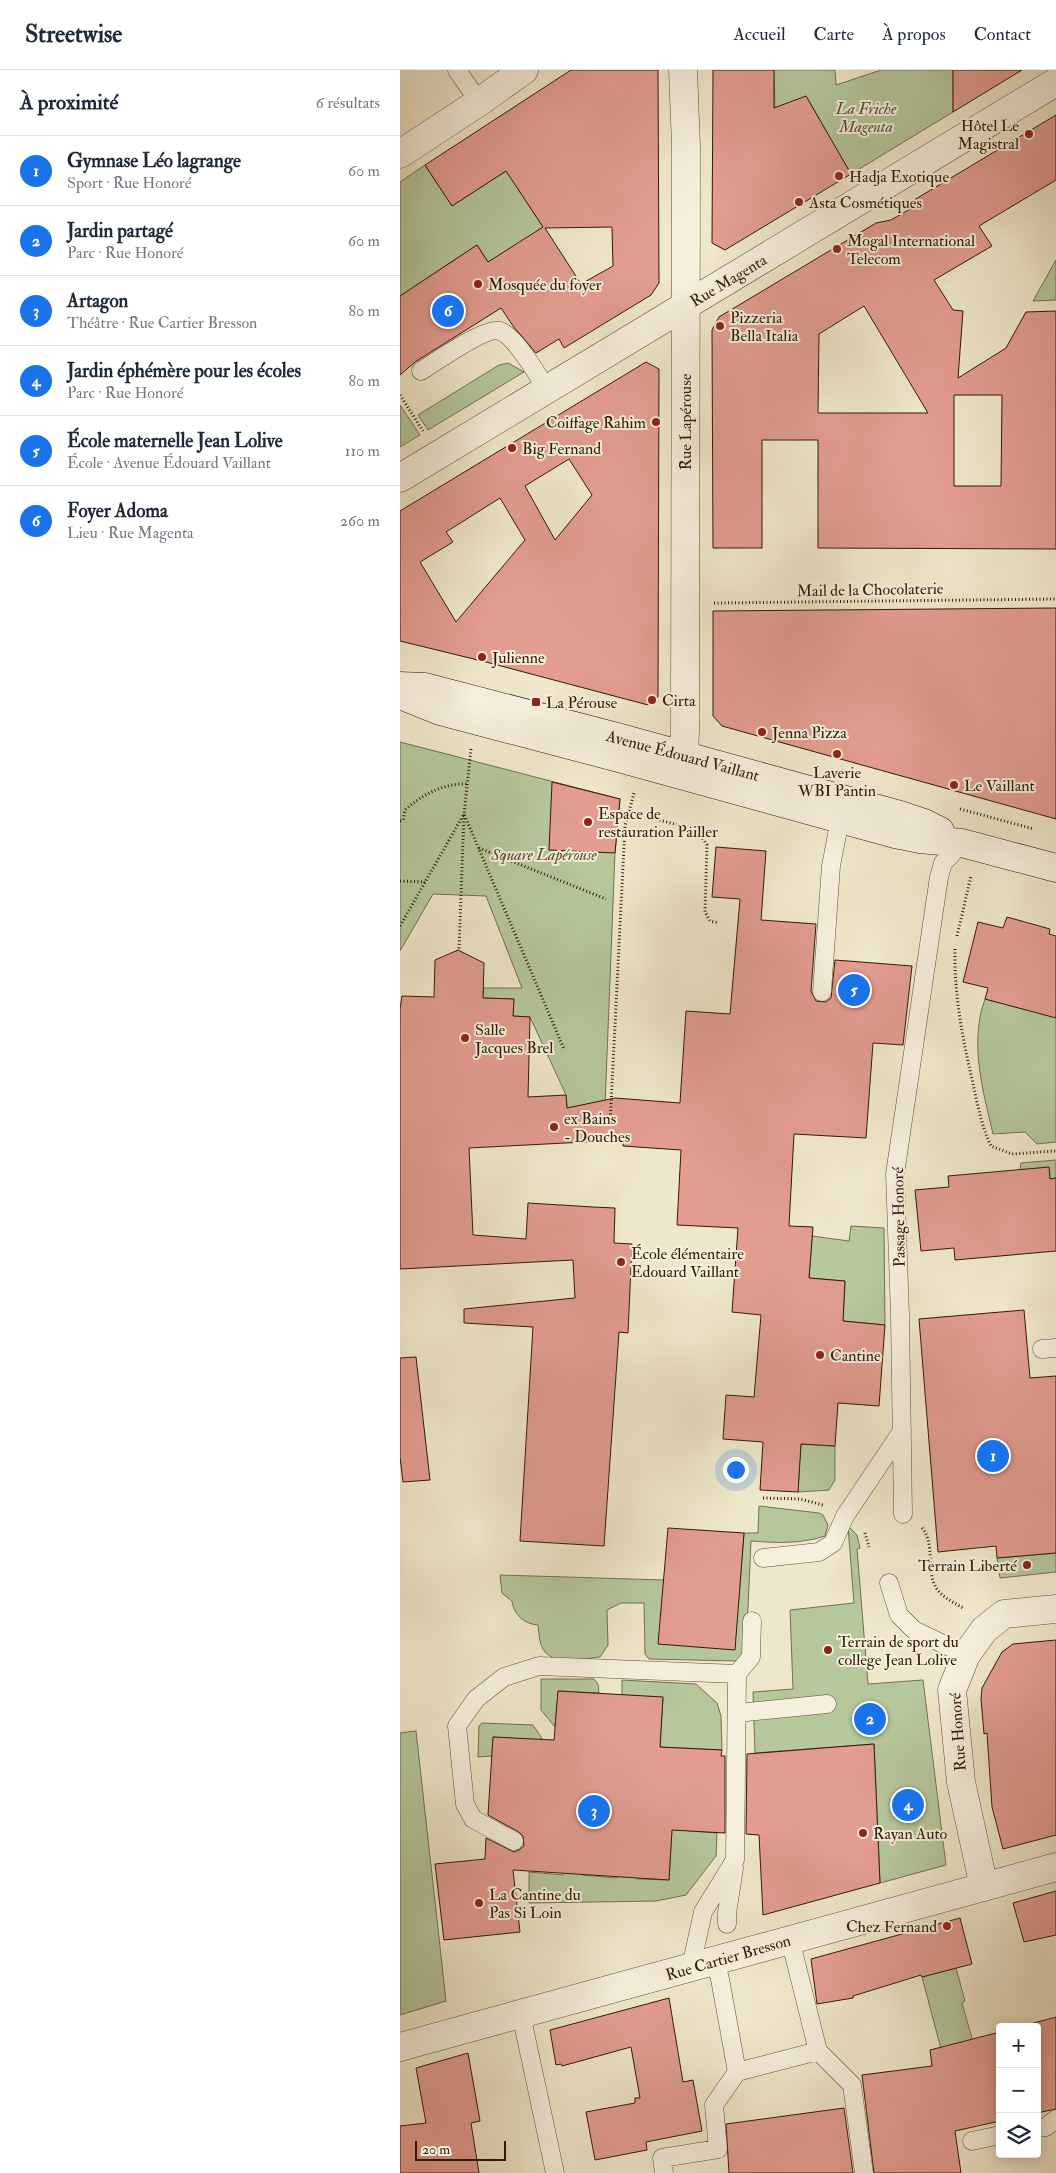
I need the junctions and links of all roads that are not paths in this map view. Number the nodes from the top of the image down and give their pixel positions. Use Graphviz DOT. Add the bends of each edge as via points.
graph roads {
  1 [pos="457,70"];
  2 [pos="524,70"];
  3 [pos="684,70"];
  4 [pos="1056,82"];
  5 [pos="479,102"];
  6 [pos="400,154"];
  7 [pos="686,306"];
  8 [pos="421,371"];
  9 [pos="546,388"];
  10 [pos="400,478"];
  11 [pos="400,686"];
  12 [pos="400,695"];
  13 [pos="681,765"];
  14 [pos="840,819"];
  15 [pos="962,843"];
  16 [pos="1056,868"];
  17 [pos="822,992"];
  18 [pos="902,1431"];
  19 [pos="903,1514"];
  20 [pos="763,1558"];
  21 [pos="889,1583"];
  22 [pos="1056,1610"];
  23 [pos="752,1620"];
  24 [pos="966,1654"];
  25 [pos="738,1674"];
  26 [pos="827,1704"];
  27 [pos="737,1713"];
  28 [pos="514,1841"];
  29 [pos="735,1860"];
  30 [pos="1056,1867"];
  31 [pos="984,1887"];
  32 [pos="728,1924"];
  33 [pos="790,1939"];
  34 [pos="703,1964"];
  35 [pos="521,2014"];
  36 [pos="400,2047"];
  37 [pos="818,2051"];
  38 [pos="737,2072"];
  39 [pos="1056,2119"];
  40 [pos="1041,2128"];
  41 [pos="996,2136"];
  42 [pos="972,2141"];
  43 [pos="555,2173"];
  44 [pos="664,2173"];
  45 [pos="864,2173"];
  1 -- 5 [label="lane"];
  2 -- 5 [label="street"];
  3 -- 7 [label="street, Rue Lapérouse"];
  4 -- 7 [label="street, Rue Magenta"];
  5 -- 6 [label="street"];
  7 -- 9 [label="street, Rue Magenta"];
  7 -- 13 [label="street, Rue Lapérouse"];
  8 -- 9 [label="lane" via="487,331 500,330 512,339"];
  9 -- 10 [label="street, Rue Magenta"];
  11 -- 13 [label="street, Avenue Édouard Vaillant" via="425,686"];
  12 -- 13 [label="street, Avenue Édouard Vaillant" via="449,714"];
  13 -- 14 [label="street, Avenue Édouard Vaillant"];
  13 -- 15 [label="street, Avenue Édouard Vaillant" via="900,815 924,823"];
  14 -- 15 [label="street, Avenue Édouard Vaillant" via="912,838"];
  14 -- 17 [label="lane" via="831,866"];
  15 -- 16 [label="street, Avenue Édouard Vaillant"];
  15 -- 18 [label="lane, Passage Honoré" via="943,863 938,887 895,1174"];
  18 -- 19 [label="lane, Passage Honoré"];
  18 -- 20 [label="lane" via="845,1516 833,1543 819,1552"];
  21 -- 24 [label="lane" via="899,1615 914,1630"];
  22 -- 24 [label="street, Rue Honoré" via="1004,1614 984,1630"];
  23 -- 25 [label="lane" via="750,1657"];
  24 -- 31 [label="street, Rue Honoré" via="952,1690 961,1782"];
  25 -- 27 [label="lane"];
  25 -- 28 [label="lane" via="539,1666 504,1677 476,1700 457,1726 465,1804 473,1819"];
  26 -- 27 [label="lane"];
  27 -- 29 [label="lane"];
  29 -- 32 [label="lane"];
  29 -- 34 [label="lane" via="703,1912"];
  30 -- 31 [label="street, Rue Cartier Bresson"];
  31 -- 33 [label="street, Rue Cartier Bresson"];
  33 -- 34 [label="street, Rue Cartier Bresson"];
  33 -- 37 [label="lane"];
  34 -- 35 [label="street, Rue Cartier Bresson"];
  34 -- 38 [label="lane" via="720,1979"];
  35 -- 36 [label="street, Rue Cartier Bresson"];
  35 -- 43 [label="lane"];
  37 -- 38 [label="lane"];
  37 -- 45 [label="lane" via="852,2085"];
  38 -- 44 [label="lane" via="714,2105 718,2149 662,2158"];
  39 -- 40 [label="lane"];
  41 -- 42 [label="lane"];
}
